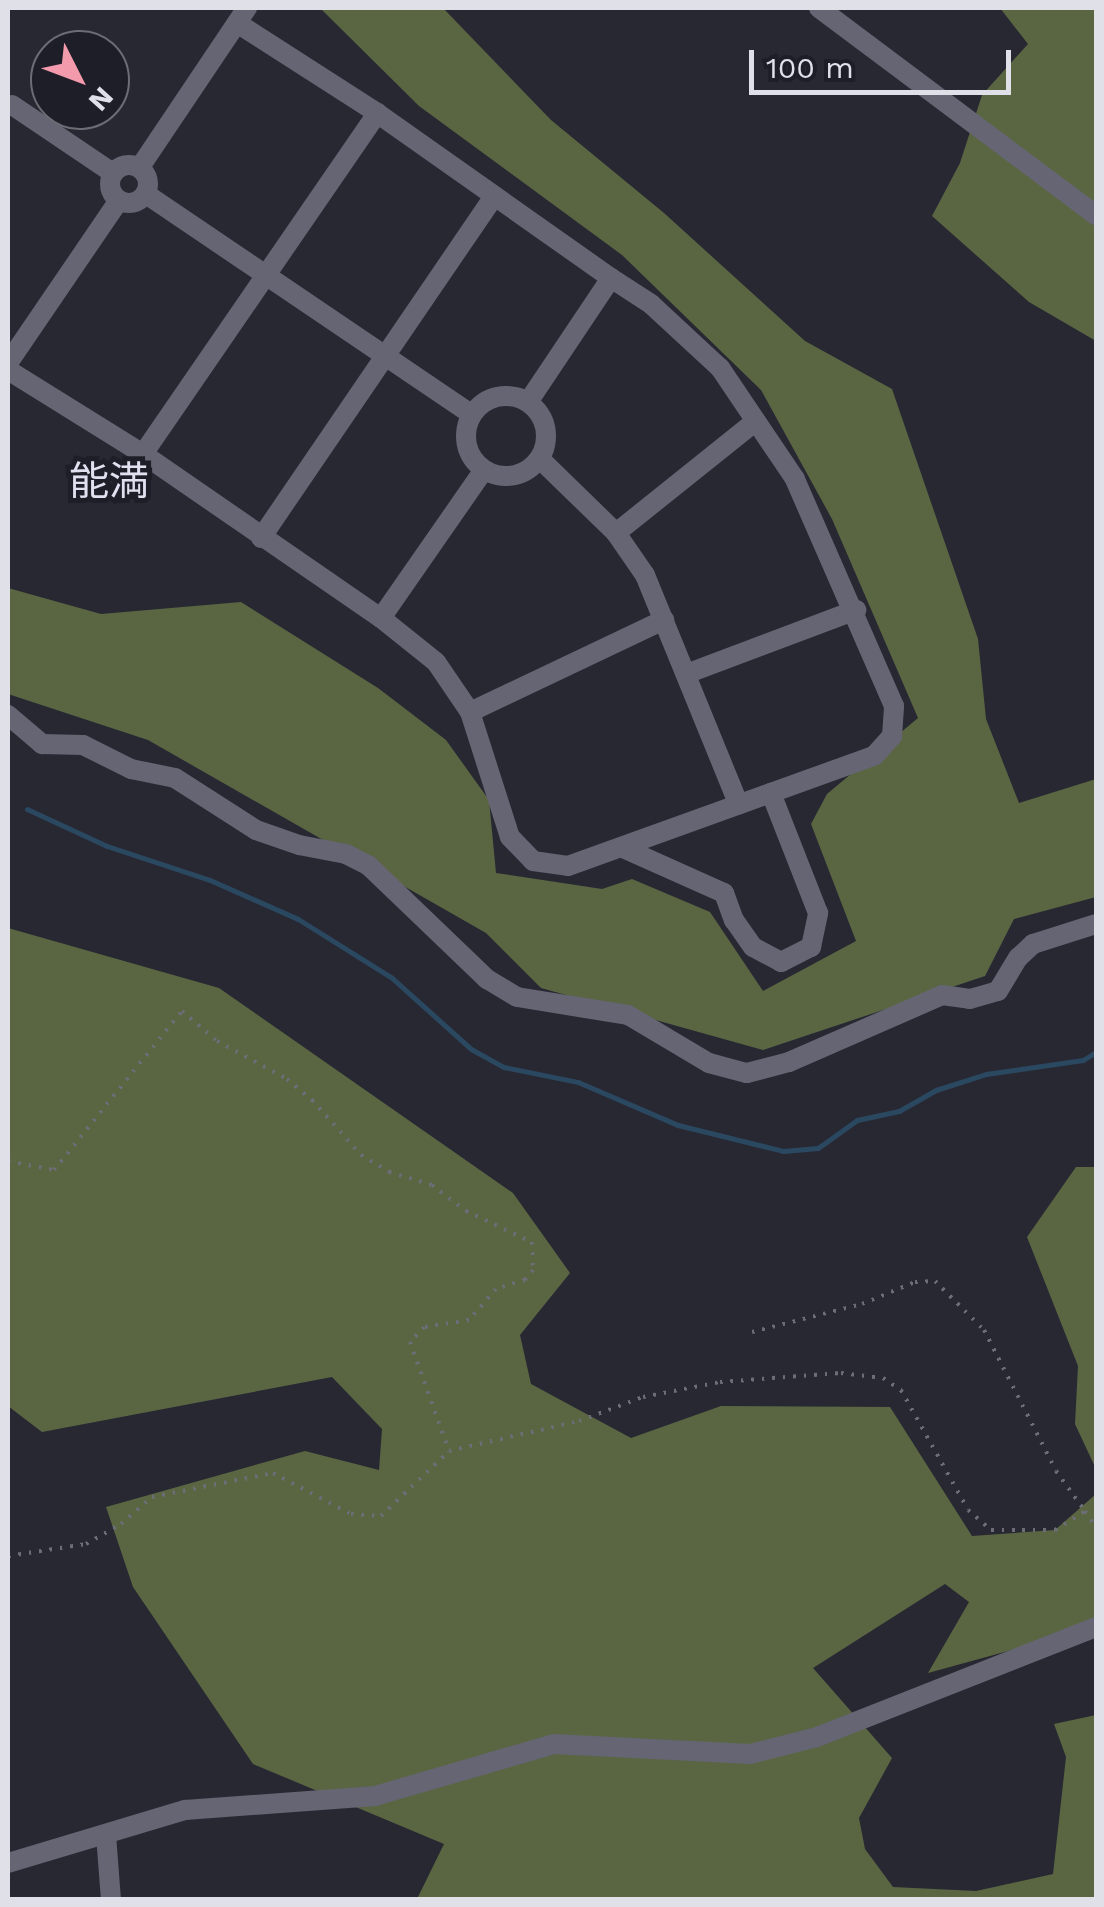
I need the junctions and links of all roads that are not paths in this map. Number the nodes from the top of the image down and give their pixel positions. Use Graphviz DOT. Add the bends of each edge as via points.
graph roads {
  1 [pos="819,8"];
  2 [pos="242,15"];
  3 [pos="12,105"];
  4 [pos="377,113"];
  5 [pos="140,167"];
  6 [pos="113,173"];
  7 [pos="146,194"];
  8 [pos="494,196"];
  9 [pos="119,200"];
  10 [pos="1096,216"];
  11 [pos="265,272"];
  12 [pos="611,278"];
  13 [pos="383,358"];
  14 [pos="8,366"];
  15 [pos="528,402"];
  16 [pos="471,414"];
  17 [pos="756,420"];
  18 [pos="143,454"];
  19 [pos="540,458"];
  20 [pos="483,471"];
  21 [pos="616,533"];
  22 [pos="260,538"];
  23 [pos="856,610"];
  24 [pos="380,618"];
  25 [pos="664,620"];
  26 [pos="686,674"];
  27 [pos="470,712"];
  28 [pos="8,715"];
  29 [pos="771,793"];
  30 [pos="738,804"];
  31 [pos="621,848"];
  32 [pos="1096,924"];
  33 [pos="1096,1627"];
  34 [pos="106,1835"];
  35 [pos="8,1863"];
  36 [pos="111,1900"];
  1 -- 10 [label="street"];
  2 -- 4 [label="street"];
  2 -- 5 [label="street"];
  3 -- 6 [label="street"];
  4 -- 8 [label="street"];
  4 -- 11 [label="street"];
  5 -- 6 [label="street" via="125,164"];
  5 -- 7 [label="street" via="148,179"];
  6 -- 9 [label="street" via="110,188"];
  7 -- 9 [label="street" via="134,202"];
  7 -- 11 [label="street"];
  8 -- 12 [label="street"];
  8 -- 13 [label="street"];
  9 -- 14 [label="street"];
  11 -- 13 [label="street"];
  11 -- 18 [label="street"];
  12 -- 15 [label="street"];
  12 -- 17 [label="street" via="651,304 720,368"];
  13 -- 16 [label="street"];
  13 -- 22 [label="street"];
  14 -- 18 [label="street"];
  15 -- 16 [label="street" via="497,396"];
  15 -- 19 [label="street" via="546,428"];
  16 -- 20 [label="street" via="466,445"];
  17 -- 21 [label="street"];
  17 -- 23 [label="street" via="795,479"];
  18 -- 22 [label="street"];
  19 -- 20 [label="street" via="514,476"];
  19 -- 21 [label="street"];
  20 -- 24 [label="street"];
  21 -- 25 [label="street" via="645,575"];
  22 -- 24 [label="street"];
  23 -- 26 [label="street"];
  23 -- 29 [label="street" via="894,706 892,736 874,756"];
  24 -- 27 [label="street" via="436,662"];
  25 -- 26 [label="street"];
  25 -- 27 [label="street"];
  26 -- 30 [label="street"];
  27 -- 31 [label="street" via="510,837 534,861 568,866"];
  28 -- 32 [label="street" via="42,744 83,745 131,768 175,778 256,830 368,866 487,979 517,997 628,1015 709,1063 746,1073 788,1062 942,995 970,999 998,991 1033,944"];
  29 -- 30 [label="street"];
  29 -- 31 [label="street" via="818,913 811,948 782,962 753,947 724,893"];
  30 -- 31 [label="street"];
  33 -- 34 [label="street" via="817,1737 750,1754 554,1744 375,1796 185,1810"];
  34 -- 35 [label="street"];
  34 -- 36 [label="street"];
}
